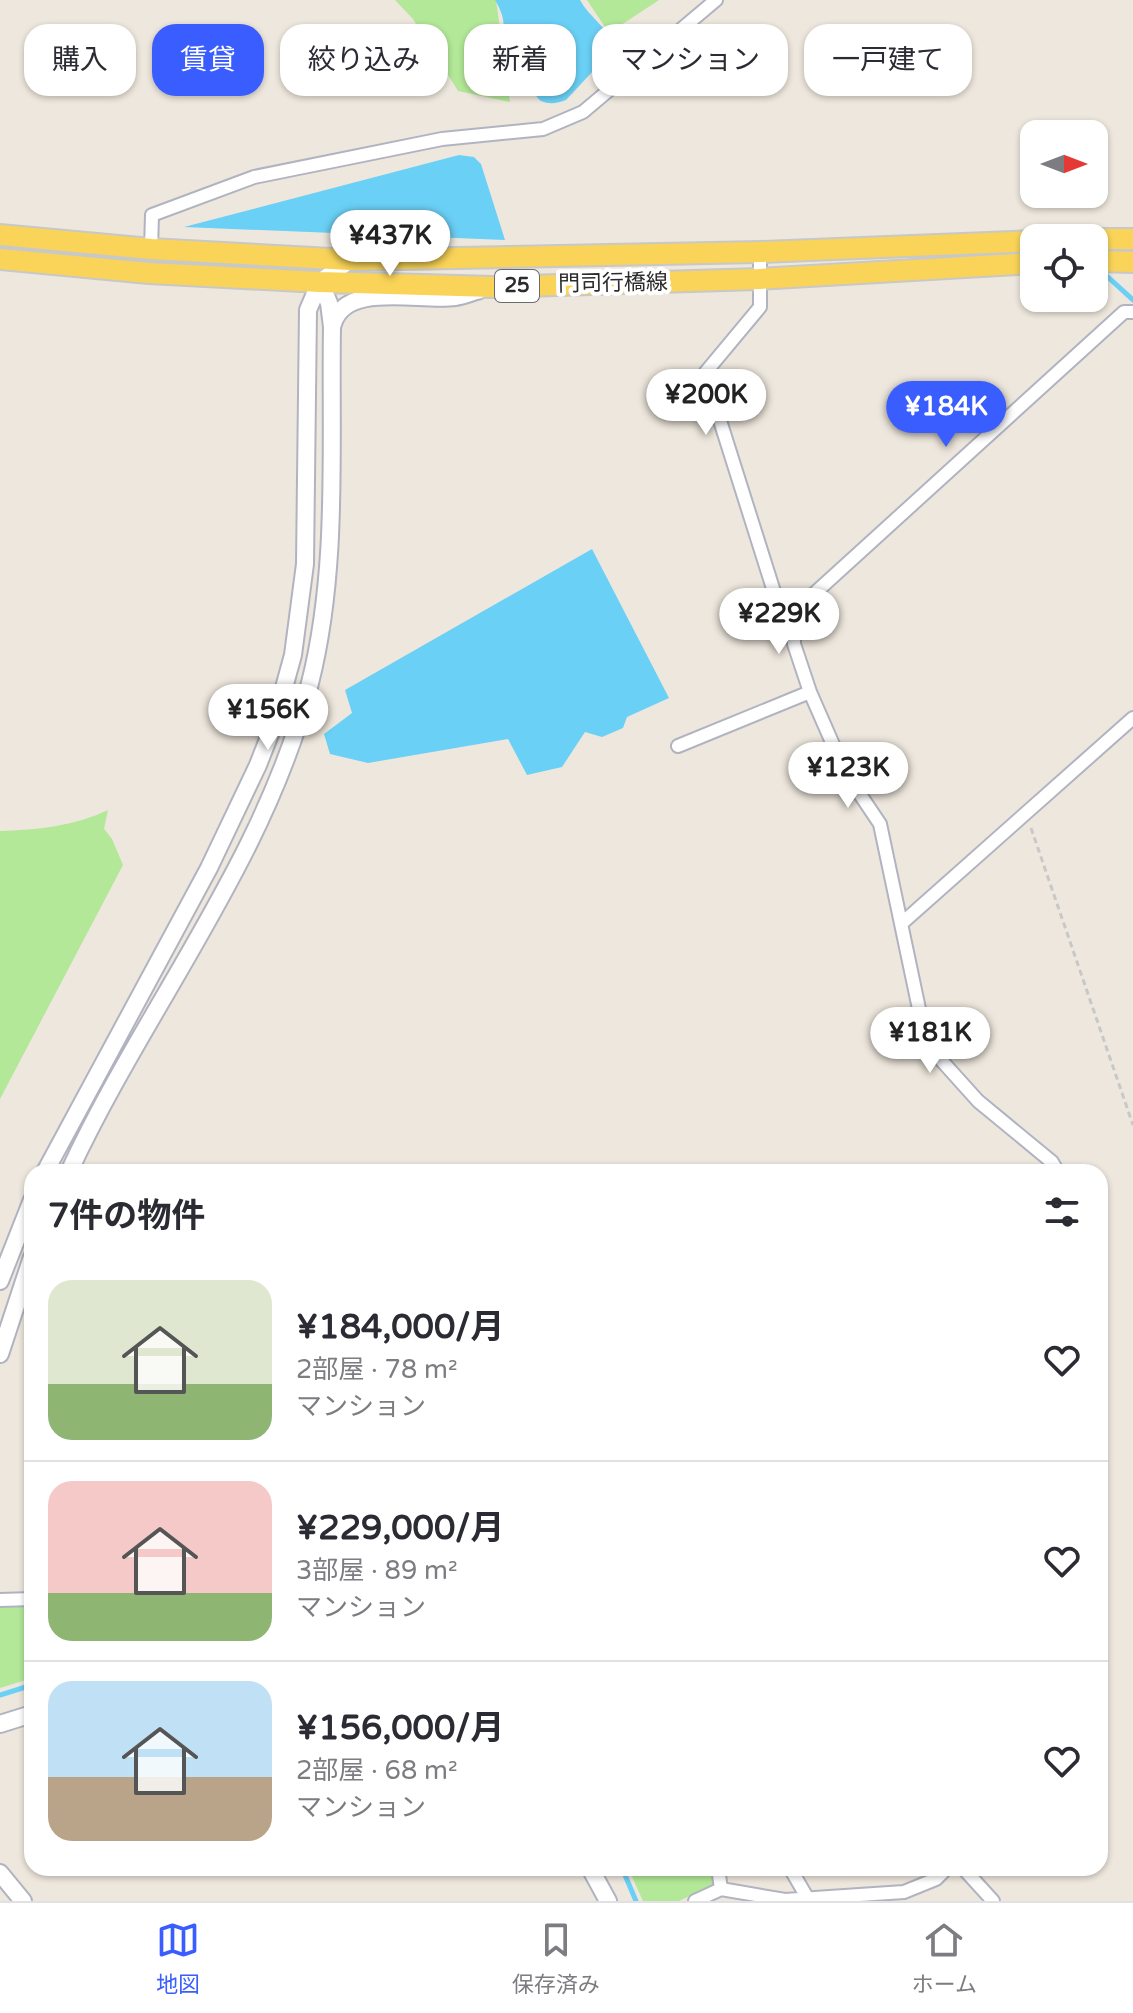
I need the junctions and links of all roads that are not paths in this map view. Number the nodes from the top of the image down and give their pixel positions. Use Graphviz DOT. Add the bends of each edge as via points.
graph roads {
  1 [pos="716,0"];
  2 [pos="0,235"];
  3 [pos="1108,239"];
  4 [pos="1133,239"];
  5 [pos="0,242"];
  6 [pos="1020,242"];
  7 [pos="151,249"];
  8 [pos="760,252"];
  9 [pos="0,259"];
  10 [pos="350,260"];
  11 [pos="1108,261"];
  12 [pos="1133,262"];
  13 [pos="1020,264"];
  14 [pos="275,279"];
  15 [pos="759,279"];
  16 [pos="320,282"];
  17 [pos="493,287"];
  18 [pos="1130,315"];
  19 [pos="306,322"];
  20 [pos="332,327"];
  21 [pos="794,612"];
  22 [pos="810,692"];
  23 [pos="1133,718"];
  24 [pos="678,746"];
  25 [pos="901,924"];
  26 [pos="49,1164"];
  27 [pos="73,1164"];
  28 [pos="1053,1164"];
  29 [pos="24,1220"];
  30 [pos="0,1281"];
  31 [pos="24,1281"];
  32 [pos="0,1354"];
  33 [pos="24,1599"];
  34 [pos="0,1600"];
  35 [pos="24,1716"];
  36 [pos="0,1724"];
  37 [pos="0,1873"];
  38 [pos="594,1876"];
  39 [pos="719,1876"];
  40 [pos="795,1876"];
  41 [pos="939,1876"];
  42 [pos="970,1876"];
  43 [pos="721,1889"];
  44 [pos="808,1899"];
  45 [pos="23,1901"];
  46 [pos="608,1901"];
  47 [pos="695,1901"];
  48 [pos="993,1901"];
  1 -- 7 [label="street" via="583,112 543,129 442,139 254,177 152,215"];
  2 -- 7 [label="main road, 門司行橋線 / 25"];
  3 -- 4 [label="main road"];
  5 -- 16 [label="main road" via="299,270"];
  6 -- 8 [label="main road, 門司行橋線 / 25"];
  7 -- 10 [label="main road, 門司行橋線 / 25"];
  8 -- 10 [label="main road, 門司行橋線 / 25"];
  8 -- 15 [label="street"];
  9 -- 14 [label="main road, 門司行橋線 / 25"];
  10 -- 16 [label="street"];
  11 -- 12 [label="main road"];
  13 -- 15 [label="main road, 門司行橋線 / 25"];
  14 -- 16 [label="main road, 門司行橋線 / 25"];
  14 -- 19 [label="street" via="295,290"];
  15 -- 17 [label="main road, 門司行橋線 / 25"];
  15 -- 21 [label="street" via="760,307 705,373 776,598"];
  16 -- 17 [label="main road, 門司行橋線 / 25"];
  16 -- 19 [label="street"];
  16 -- 20 [label="street"];
  17 -- 20 [label="street" via="455,297 360,299 341,308"];
  18 -- 21 [label="street"];
  19 -- 26 [label="street" via="305,564 293,655 274,724 209,868"];
  20 -- 27 [label="street" via="328,567 316,655 296,731 248,846"];
  21 -- 22 [label="street" via="794,644"];
  22 -- 24 [label="street"];
  22 -- 25 [label="street" via="845,772 880,824"];
  23 -- 25 [label="street"];
  25 -- 28 [label="street" via="922,1023 942,1061 978,1101"];
  29 -- 30 [label="street"];
  31 -- 32 [label="street"];
  33 -- 34 [label="street"];
  35 -- 36 [label="street"];
  37 -- 45 [label="street"];
  38 -- 46 [label="street"];
  39 -- 43 [label="street"];
  40 -- 44 [label="street"];
  41 -- 44 [label="street" via="904,1892"];
  42 -- 48 [label="street"];
  43 -- 44 [label="street"];
  43 -- 47 [label="street"];
}
